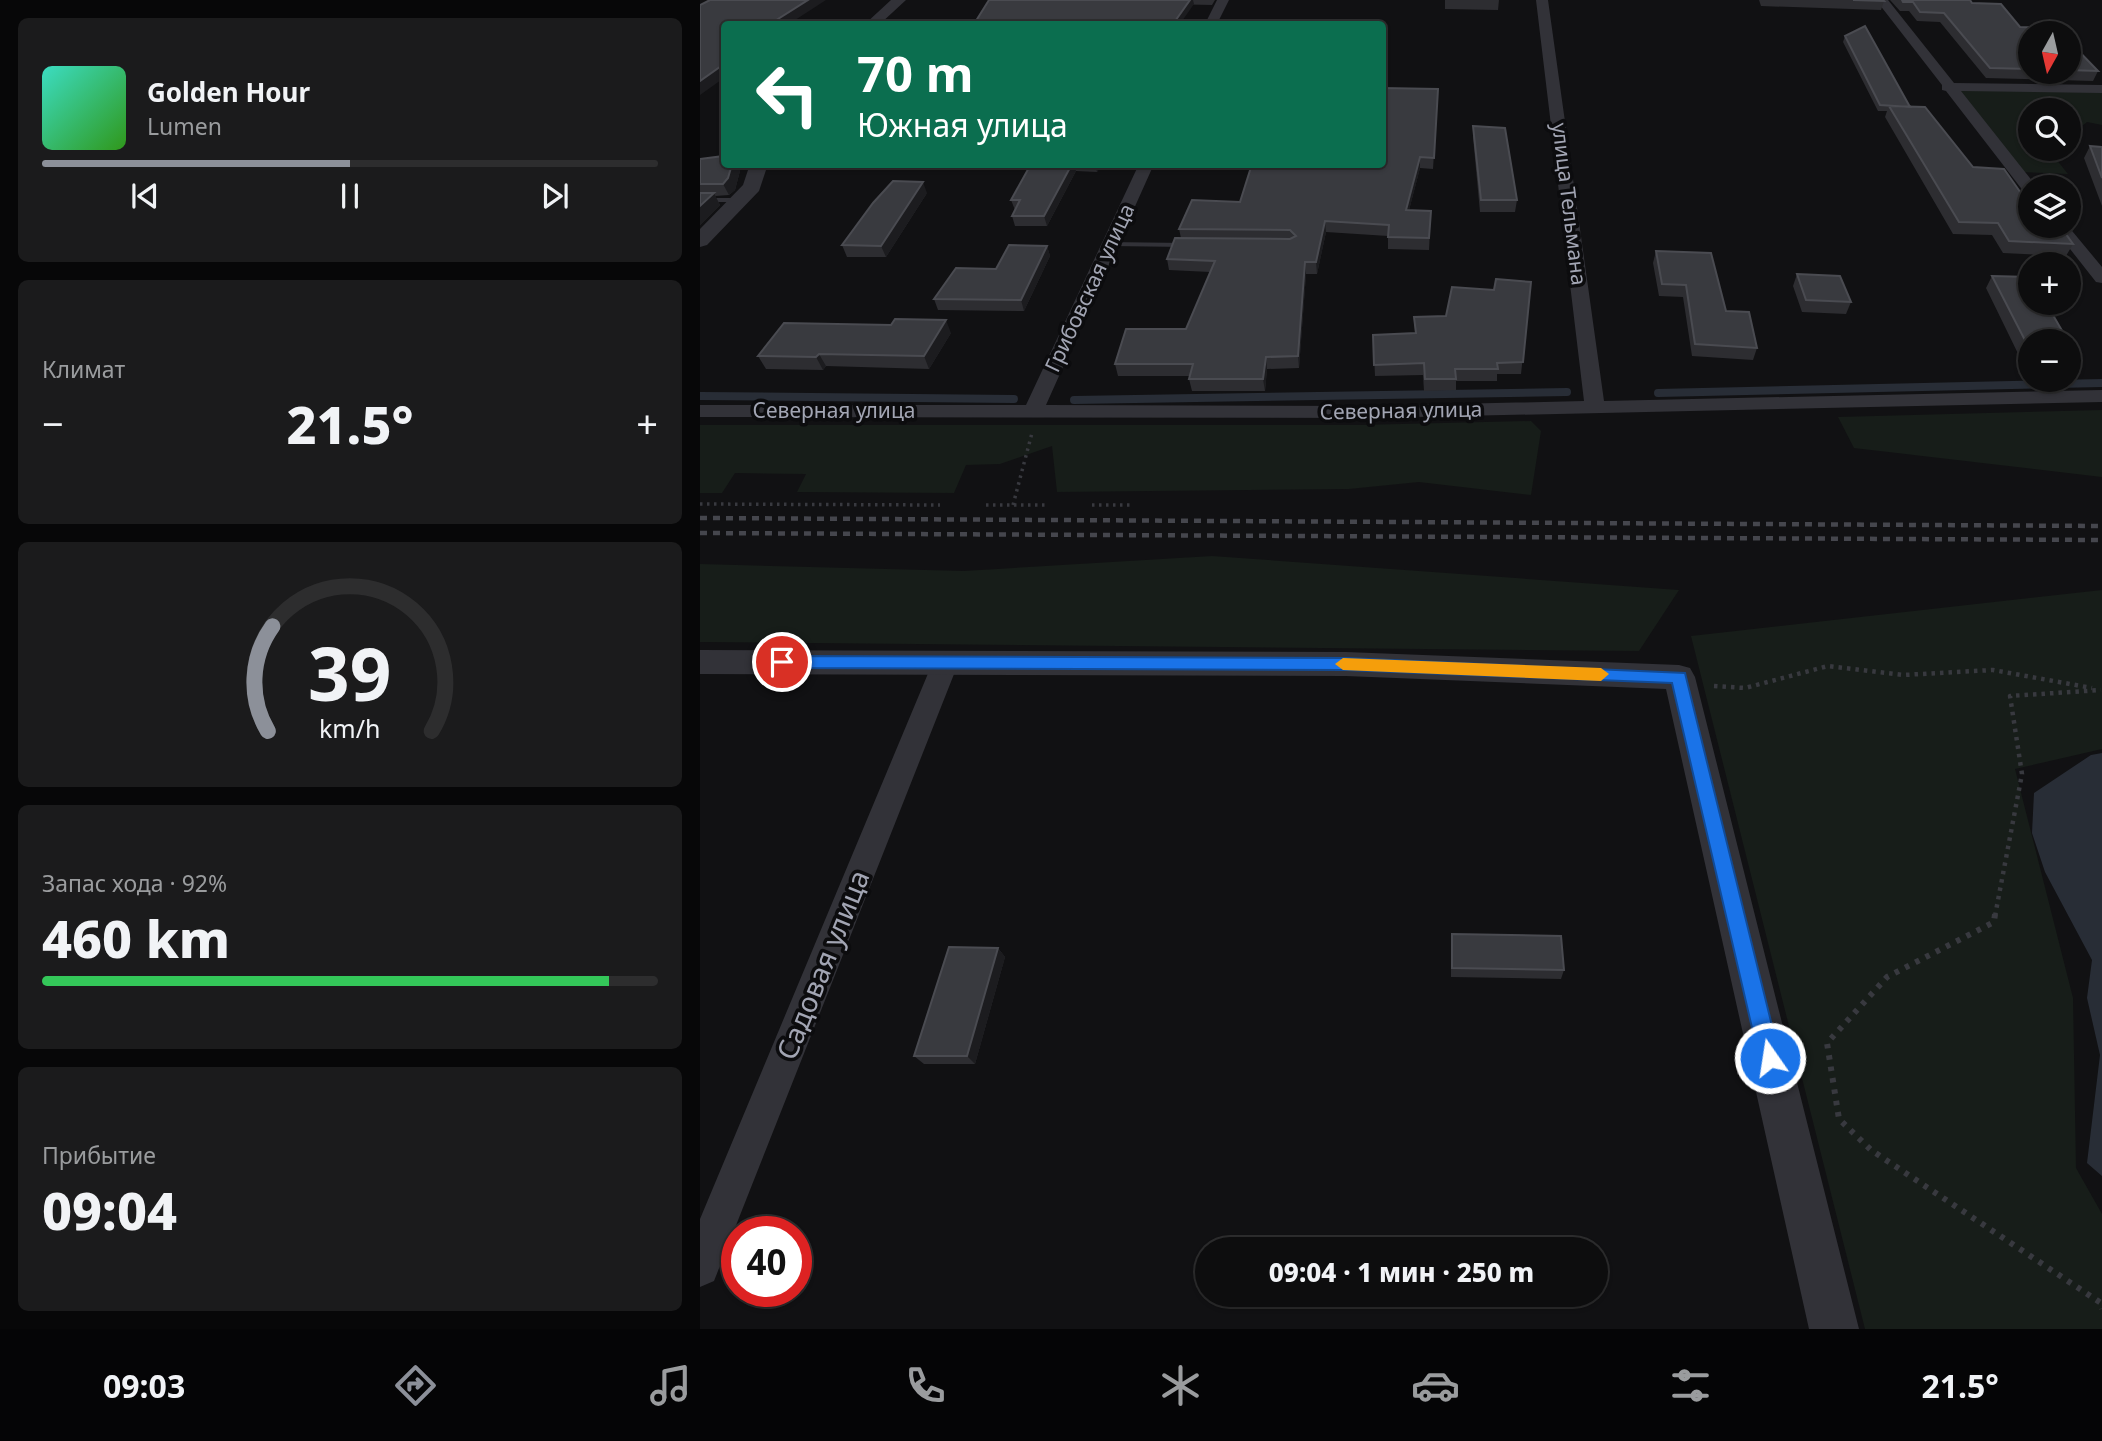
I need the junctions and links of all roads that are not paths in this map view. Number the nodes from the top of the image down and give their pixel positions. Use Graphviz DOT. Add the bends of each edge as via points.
graph roads {
  1 [pos="899,0"];
  2 [pos="1223,0"];
  3 [pos="1542,0"];
  4 [pos="1882,0"];
  5 [pos="875,21"];
  6 [pos="1212,21"];
  7 [pos="1947,87"];
  8 [pos="2102,89"];
  9 [pos="758,168"];
  10 [pos="1145,168"];
  11 [pos="2019,175"];
  12 [pos="700,200"];
  13 [pos="739,200"];
  14 [pos="2070,238"];
  15 [pos="700,241"];
  16 [pos="1110,244"];
  17 [pos="1194,245"];
  18 [pos="2102,278"];
  19 [pos="2102,396"];
  20 [pos="1595,408"];
  21 [pos="700,411"];
  22 [pos="1033,412"];
  23 [pos="700,662"];
  24 [pos="945,664"];
  25 [pos="700,1267"];
  26 [pos="1835,1329"];
  1 -- 5 [label="street"];
  2 -- 6 [label="street"];
  3 -- 20 [label="street, улица Тельмана"];
  4 -- 7 [label="street"];
  7 -- 8 [label="street"];
  7 -- 11 [label="street"];
  9 -- 13 [label="street" via="752,187"];
  10 -- 16 [label="street, Грибовская улица"];
  12 -- 13 [label="lane"];
  13 -- 15 [label="street"];
  14 -- 18 [label="street"];
  16 -- 17 [label="lane"];
  16 -- 22 [label="street, Грибовская улица"];
  19 -- 20 [label="street, Северная улица"];
  20 -- 22 [label="street, Северная улица"];
  21 -- 22 [label="street, Северная улица"];
  23 -- 24 [label="street"];
  24 -- 25 [label="street, Садовая улица"];
  24 -- 26 [label="street" via="1346,664 1679,677"];
}
